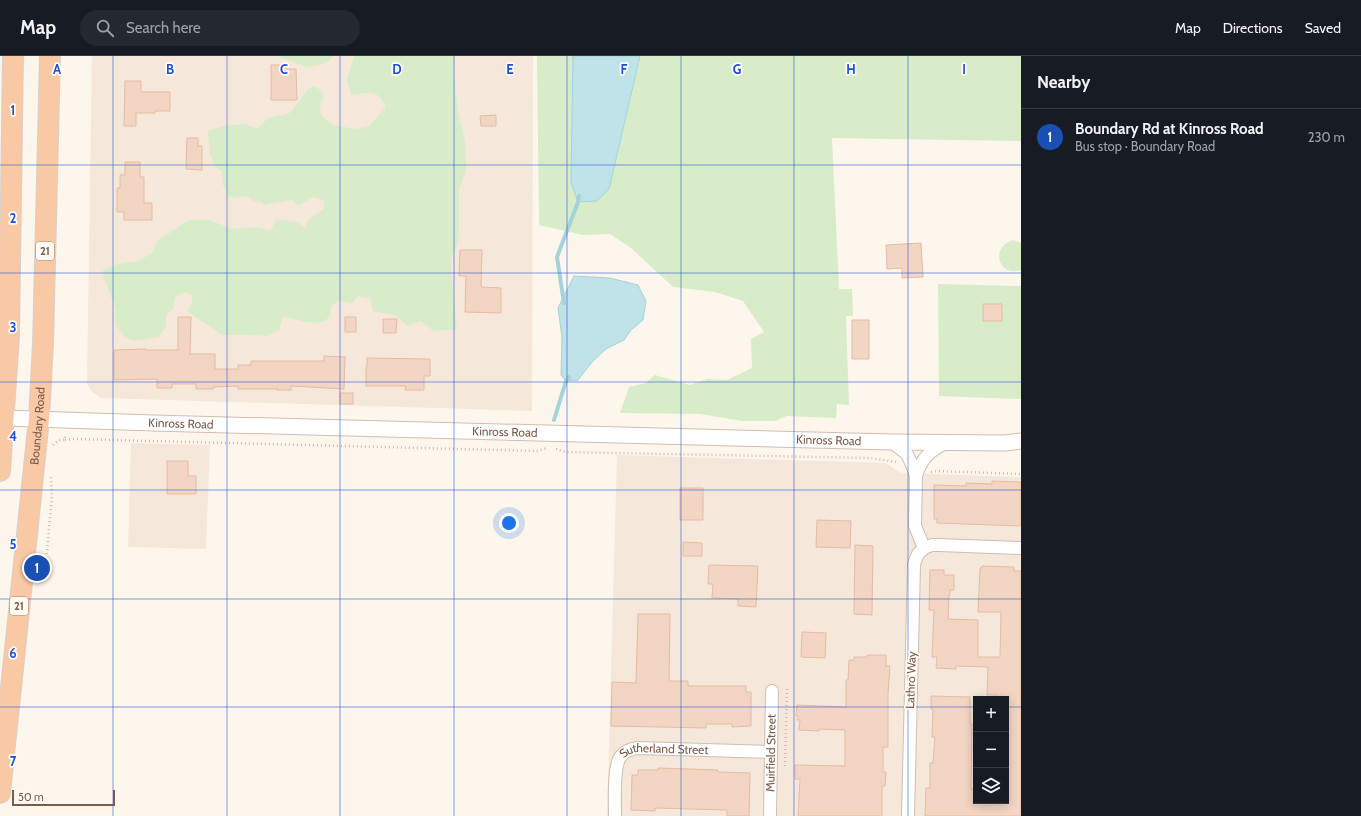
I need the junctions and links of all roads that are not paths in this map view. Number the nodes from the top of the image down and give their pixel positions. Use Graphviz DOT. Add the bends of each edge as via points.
graph roads {
  1 [pos="13,56"];
  2 [pos="50,56"];
  3 [pos="4,418"];
  4 [pos="39,419"];
  5 [pos="1021,441"];
  6 [pos="892,442"];
  7 [pos="948,442"];
  8 [pos="1005,443"];
  9 [pos="1021,448"];
  10 [pos="0,471"];
  11 [pos="921,476"];
  12 [pos="924,548"];
  13 [pos="1021,548"];
  14 [pos="772,691"];
  15 [pos="771,752"];
  16 [pos="0,793"];
  17 [pos="615,816"];
  18 [pos="770,816"];
  19 [pos="908,816"];
  1 -- 3 [label="highway" via="9,335"];
  2 -- 4 [label="highway, Boundary Road / 21"];
  3 -- 4 [label="street, Kinross Road"];
  3 -- 10 [label="highway"];
  4 -- 6 [label="street, Kinross Road"];
  4 -- 16 [label="highway, Boundary Road / 21"];
  5 -- 8 [label="street, Kinross Road"];
  6 -- 7 [label="street, Kinross Road"];
  6 -- 11 [label="street" via="907,454"];
  7 -- 8 [label="street, Kinross Road"];
  7 -- 11 [label="street" via="925,456"];
  8 -- 9 [label="street, Kinross Road"];
  11 -- 12 [label="street" via="915,526"];
  12 -- 13 [label="street" via="939,545"];
  12 -- 19 [label="street, Lathro Way" via="914,564"];
  14 -- 15 [label="street, Muirfield Street"];
  15 -- 17 [label="street, Sutherland Street" via="637,748 629,750 621,756 616,765"];
  15 -- 18 [label="street, Muirfield Street"];
}
